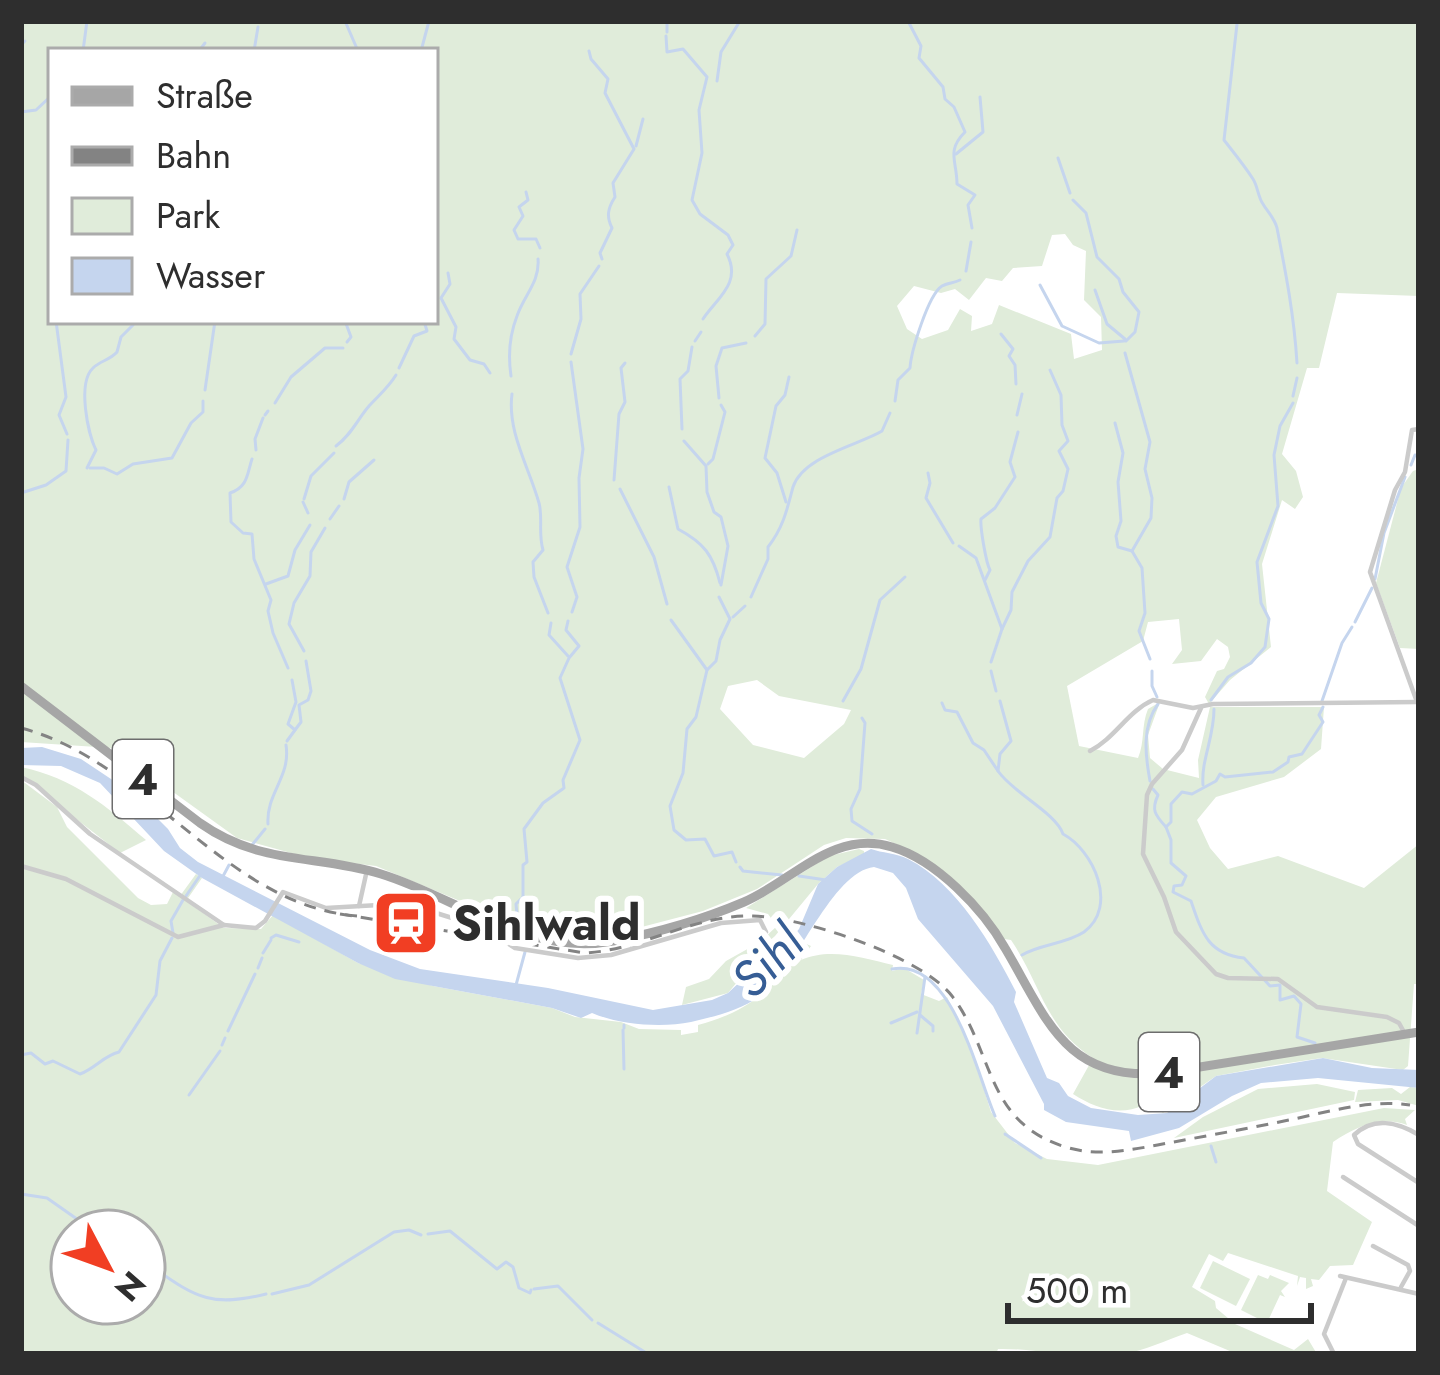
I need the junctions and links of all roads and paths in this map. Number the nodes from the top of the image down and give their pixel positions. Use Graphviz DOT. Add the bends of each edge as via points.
graph roads {
  1 [pos="1415,430"];
  2 [pos="1417,466"];
  3 [pos="1405,472"];
  4 [pos="21,686"];
  5 [pos="1418,703"];
  6 [pos="1187,707"];
  7 [pos="1201,708"];
  8 [pos="1192,720"];
  9 [pos="1090,751"];
  10 [pos="21,777"];
  11 [pos="21,866"];
  12 [pos="367,870"];
  13 [pos="359,906"];
  14 [pos="224,925"];
  15 [pos="766,932"];
  16 [pos="1419,1032"];
  17 [pos="1406,1034"];
  18 [pos="1419,1135"];
  19 [pos="1343,1177"];
  20 [pos="1419,1183"];
  21 [pos="1419,1226"];
  22 [pos="1373,1246"];
  23 [pos="1401,1288"];
  24 [pos="1419,1294"];
  25 [pos="1334,1354"];
  1 -- 3 [label="street"];
  2 -- 3 [label="street"];
  3 -- 5 [label="street" via="1370,572"];
  4 -- 12 [label="main road, 4" via="223,838 280,858"];
  5 -- 7 [label="street"];
  6 -- 7 [label="street"];
  6 -- 8 [label="street"];
  6 -- 9 [label="street" via="1147,702"];
  7 -- 8 [label="street"];
  8 -- 17 [label="street" via="1176,760 1149,788 1143,845 1176,932 1228,979 1285,982 1316,1007 1392,1019"];
  10 -- 14 [label="street"];
  11 -- 14 [label="street" via="66,879 170,936"];
  12 -- 13 [label="street"];
  12 -- 17 [label="main road, 4" via="529,936 586,944 714,913 829,851 883,844 918,859 975,909 1049,1028 1102,1067 1162,1073"];
  13 -- 14 [label="street" via="326,908 283,892 256,928"];
  13 -- 15 [label="street" via="417,907 484,928 514,947 578,958 722,923 760,920"];
  16 -- 17 [label="main road, 4"];
  18 -- 20 [label="street" via="1394,1122 1356,1131 1358,1144"];
  19 -- 21 [label="street"];
  22 -- 23 [label="street" via="1410,1268"];
  23 -- 24 [label="street"];
  23 -- 25 [label="street" via="1343,1277 1324,1334"];
}
